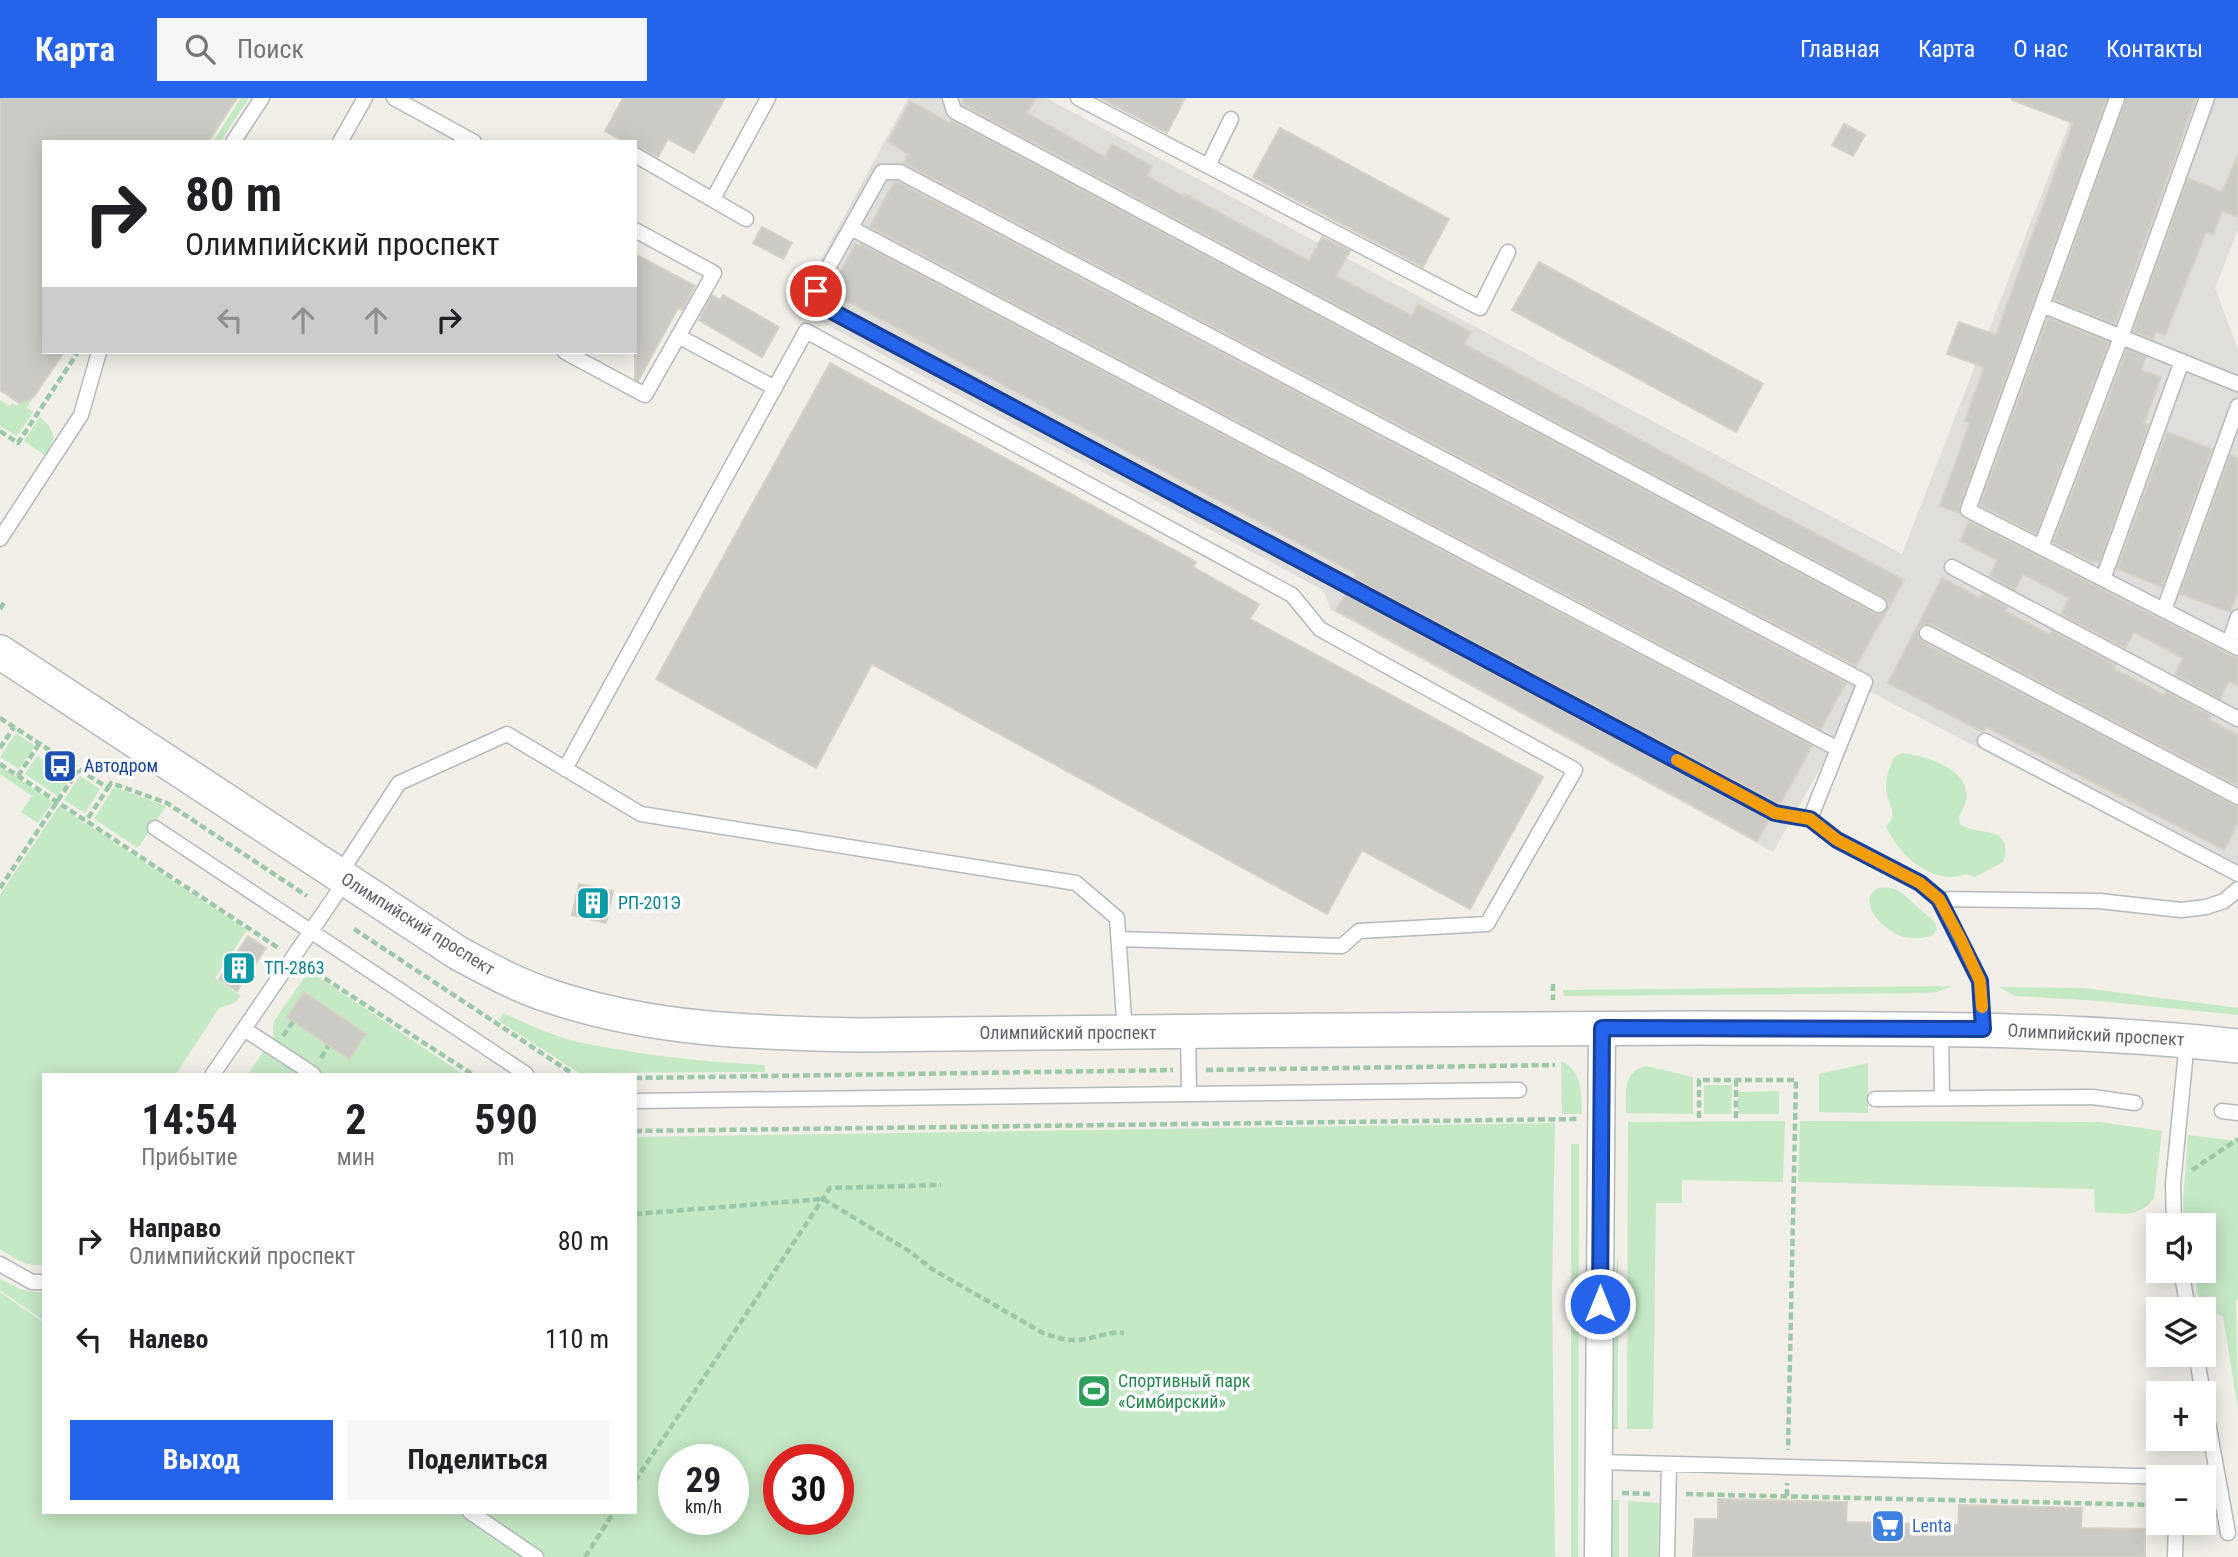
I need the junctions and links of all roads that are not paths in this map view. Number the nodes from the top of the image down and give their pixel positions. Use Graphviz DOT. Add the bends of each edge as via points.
graph roads {
  1 [pos="261,98"];
  2 [pos="365,98"];
  3 [pos="394,98"];
  4 [pos="768,98"];
  5 [pos="950,98"];
  6 [pos="1078,98"];
  7 [pos="2117,98"];
  8 [pos="2207,98"];
  9 [pos="1231,119"];
  10 [pos="234,140"];
  11 [pos="341,140"];
  12 [pos="470,140"];
  13 [pos="637,156"];
  14 [pos="1208,166"];
  15 [pos="713,199"];
  16 [pos="746,219"];
  17 [pos="851,228"];
  18 [pos="637,231"];
  19 [pos="1508,252"];
  20 [pos="2042,305"];
  21 [pos="678,336"];
  22 [pos="2121,337"];
  23 [pos="98,354"];
  24 [pos="569,354"];
  25 [pos="2182,361"];
  26 [pos="2238,384"];
  27 [pos="775,388"];
  28 [pos="2238,406"];
  29 [pos="0,539"];
  30 [pos="2040,547"];
  31 [pos="1952,567"];
  32 [pos="2103,579"];
  33 [pos="1879,605"];
  34 [pos="2164,610"];
  35 [pos="2238,617"];
  36 [pos="1927,633"];
  37 [pos="2233,646"];
  38 [pos="0,652"];
  39 [pos="2238,719"];
  40 [pos="1985,741"];
  41 [pos="1838,749"];
  42 [pos="565,768"];
  43 [pos="2238,797"];
  44 [pos="1810,819"];
  45 [pos="155,828"];
  46 [pos="2238,874"];
  47 [pos="342,877"];
  48 [pos="2238,889"];
  49 [pos="1939,899"];
  50 [pos="310,932"];
  51 [pos="1119,939"];
  52 [pos="244,1028"];
  53 [pos="1602,1028"];
  54 [pos="1941,1029"];
  55 [pos="1983,1029"];
  56 [pos="1125,1032"];
  57 [pos="1188,1032"];
  58 [pos="2187,1040"];
  59 [pos="2238,1046"];
  60 [pos="214,1073"];
  61 [pos="312,1073"];
  62 [pos="524,1073"];
  63 [pos="1519,1090"];
  64 [pos="1189,1094"];
  65 [pos="1941,1098"];
  66 [pos="1875,1099"];
  67 [pos="637,1101"];
  68 [pos="2135,1103"];
  69 [pos="2222,1111"];
  70 [pos="2238,1114"];
  71 [pos="2174,1213"];
  72 [pos="0,1264"];
  73 [pos="42,1282"];
  74 [pos="1598,1462"];
  75 [pos="1668,1464"];
  76 [pos="2146,1476"];
  77 [pos="2216,1494"];
  78 [pos="473,1514"];
  79 [pos="2228,1533"];
  80 [pos="2176,1535"];
  81 [pos="536,1557"];
  82 [pos="1598,1557"];
  83 [pos="1667,1557"];
  84 [pos="2175,1557"];
  1 -- 10 [label="lane"];
  2 -- 11 [label="lane"];
  3 -- 12 [label="lane"];
  4 -- 15 [label="lane"];
  5 -- 33 [label="lane" via="954,111"];
  6 -- 14 [label="lane"];
  7 -- 20 [label="lane"];
  8 -- 22 [label="lane"];
  9 -- 14 [label="lane"];
  13 -- 15 [label="lane"];
  14 -- 19 [label="lane" via="1480,308"];
  15 -- 16 [label="lane"];
  17 -- 41 [label="lane"];
  17 -- 41 [label="lane" via="882,172 900,172 1865,682"];
  17 -- 44 [label="lane" via="816,291 824,307 1775,813"];
  18 -- 21 [label="lane" via="714,273"];
  20 -- 22 [label="lane"];
  20 -- 30 [label="lane" via="1968,510"];
  21 -- 24 [label="lane" via="645,396"];
  21 -- 27 [label="lane"];
  22 -- 25 [label="lane"];
  22 -- 30 [label="lane"];
  23 -- 29 [label="lane" via="81,415"];
  25 -- 26 [label="lane"];
  25 -- 32 [label="lane"];
  27 -- 42 [label="lane"];
  27 -- 51 [label="lane" via="806,331 1292,595 1320,629 1574,770 1487,924 1359,931 1342,946"];
  28 -- 34 [label="lane"];
  30 -- 32 [label="lane"];
  31 -- 39 [label="lane"];
  32 -- 34 [label="lane"];
  34 -- 37 [label="lane"];
  35 -- 37 [label="lane"];
  36 -- 43 [label="lane"];
  38 -- 47 [label="street, Олимпийский проспект"];
  40 -- 46 [label="lane"];
  41 -- 44 [label="lane"];
  42 -- 47 [label="lane" via="507,734 399,783"];
  42 -- 51 [label="lane" via="641,814 1076,883 1117,918"];
  44 -- 49 [label="lane" via="1837,840 1920,883"];
  45 -- 50 [label="lane"];
  47 -- 50 [label="lane"];
  47 -- 56 [label="street, Олимпийский проспект" via="496,974 600,1012 755,1033"];
  48 -- 49 [label="lane" via="2224,901 2181,910 2099,901"];
  49 -- 55 [label="lane" via="1980,981"];
  50 -- 52 [label="lane"];
  50 -- 62 [label="lane"];
  51 -- 56 [label="lane"];
  52 -- 60 [label="lane"];
  52 -- 61 [label="lane"];
  53 -- 54 [label="street, Олимпийский проспект"];
  53 -- 57 [label="street, Олимпийский проспект"];
  53 -- 74 [label="street"];
  54 -- 55 [label="street, Олимпийский проспект"];
  54 -- 65 [label="lane"];
  55 -- 58 [label="street, Олимпийский проспект"];
  56 -- 57 [label="street, Олимпийский проспект"];
  57 -- 64 [label="lane"];
  58 -- 59 [label="street, Олимпийский проспект"];
  58 -- 71 [label="lane"];
  63 -- 64 [label="lane"];
  64 -- 67 [label="lane"];
  65 -- 66 [label="lane"];
  65 -- 68 [label="lane" via="2093,1097"];
  69 -- 70 [label="lane"];
  72 -- 73 [label="lane" via="24,1278"];
  74 -- 75 [label="lane"];
  74 -- 82 [label="street"];
  75 -- 76 [label="lane"];
  75 -- 83 [label="lane"];
  77 -- 79 [label="lane"];
  78 -- 81 [label="lane"];
  80 -- 84 [label="lane"];
}
